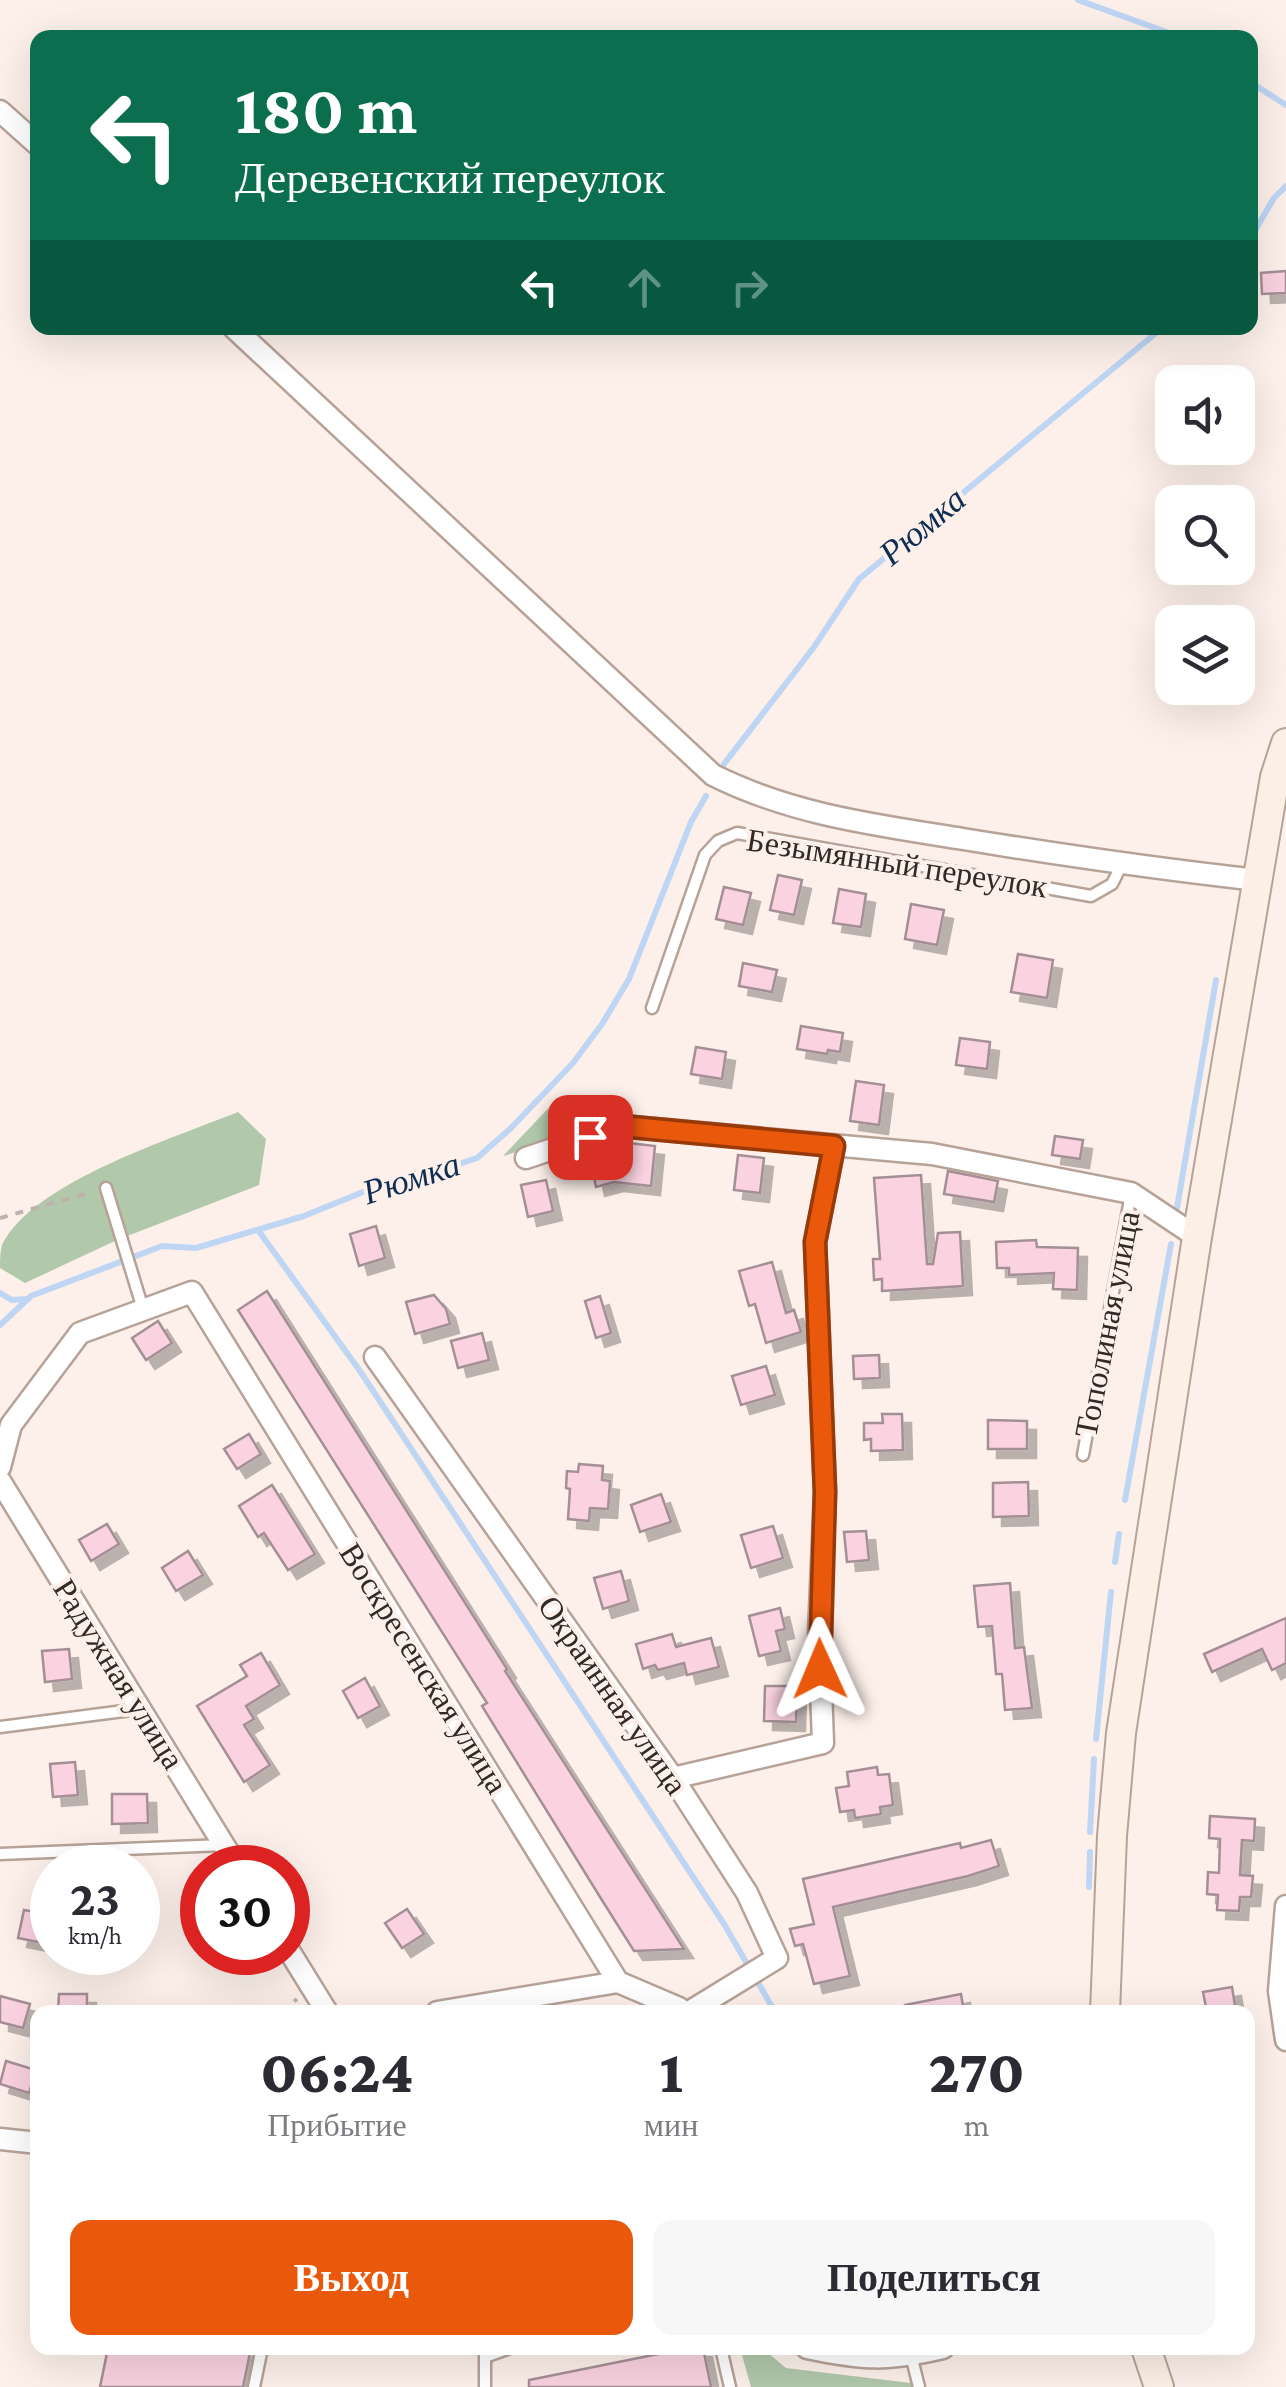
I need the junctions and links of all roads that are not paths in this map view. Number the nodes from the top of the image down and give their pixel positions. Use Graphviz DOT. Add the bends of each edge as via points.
graph roads {
  1 [pos="0,111"];
  2 [pos="30,139"];
  3 [pos="242,335"];
  4 [pos="1286,743"];
  5 [pos="1122,864"];
  6 [pos="1257,880"];
  7 [pos="652,1008"];
  8 [pos="834,1146"];
  9 [pos="526,1158"];
  10 [pos="106,1188"];
  11 [pos="1132,1193"];
  12 [pos="1197,1238"];
  13 [pos="144,1310"];
  14 [pos="374,1357"];
  15 [pos="1083,1455"];
  16 [pos="0,1467"];
  17 [pos="0,1481"];
  18 [pos="140,1709"];
  19 [pos="0,1727"];
  20 [pos="672,1778"];
  21 [pos="225,1845"];
  22 [pos="180,1847"];
  23 [pos="0,1854"];
  24 [pos="1286,1906"];
  25 [pos="304,1975"];
  26 [pos="618,1982"];
  27 [pos="322,2005"];
  28 [pos="480,2005"];
  29 [pos="670,2005"];
  30 [pos="698,2005"];
  31 [pos="1106,2005"];
  32 [pos="1284,2007"];
  33 [pos="1286,2040"];
  34 [pos="0,2138"];
  35 [pos="30,2142"];
  36 [pos="261,2355"];
  37 [pos="488,2355"];
  38 [pos="723,2355"];
  39 [pos="843,2355"];
  40 [pos="915,2355"];
  41 [pos="1149,2355"];
  42 [pos="911,2356"];
  43 [pos="254,2387"];
  44 [pos="484,2387"];
  45 [pos="730,2387"];
  46 [pos="919,2387"];
  47 [pos="1160,2387"];
  1 -- 2 [label="street"];
  3 -- 5 [label="street" via="713,775 757,797 814,813"];
  4 -- 6 [label="main road"];
  5 -- 6 [label="street"];
  5 -- 7 [label="lane, Безымянный переулок" via="1112,884 1092,896 737,834 718,840 705,855"];
  6 -- 12 [label="main road"];
  8 -- 9 [label="street" via="621,1126"];
  8 -- 11 [label="street" via="932,1154"];
  8 -- 20 [label="street" via="815,1242 825,1492 823,1743"];
  10 -- 13 [label="lane"];
  11 -- 12 [label="street"];
  11 -- 15 [label="lane, Тополиная улица"];
  12 -- 31 [label="main road" via="1121,1733"];
  13 -- 16 [label="street" via="80,1334 11,1425"];
  13 -- 26 [label="street, Воскресенская улица" via="192,1292"];
  14 -- 20 [label="street, Окраинная улица"];
  17 -- 18 [label="street, Радужная улица"];
  18 -- 19 [label="lane"];
  18 -- 21 [label="street, Радужная улица"];
  20 -- 30 [label="street, Окраинная улица" via="747,1893 777,1958"];
  22 -- 23 [label="lane"];
  24 -- 32 [label="street" via="1279,1991"];
  25 -- 27 [label="street"];
  26 -- 28 [label="street"];
  26 -- 29 [label="street"];
  32 -- 33 [label="street"];
  34 -- 35 [label="street"];
  36 -- 43 [label="lane"];
  37 -- 44 [label="lane"];
  38 -- 45 [label="lane"];
  39 -- 42 [label="street"];
  40 -- 42 [label="street"];
  41 -- 47 [label="main road"];
  42 -- 46 [label="lane"];
}
